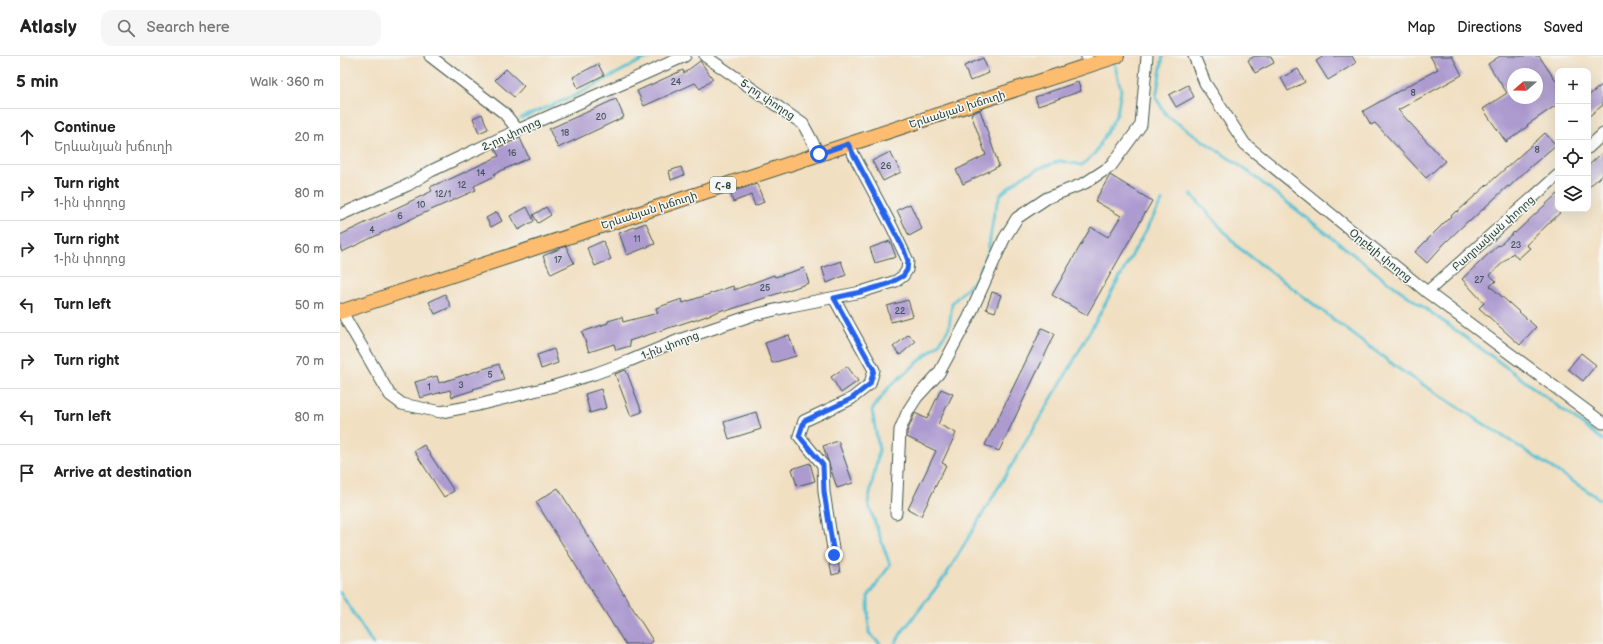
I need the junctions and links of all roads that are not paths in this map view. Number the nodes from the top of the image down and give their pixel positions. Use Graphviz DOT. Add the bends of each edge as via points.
graph roads {
  1 [pos="430,56"];
  2 [pos="685,56"];
  3 [pos="704,56"];
  4 [pos="1147,56"];
  5 [pos="1194,56"];
  6 [pos="1111,58"];
  7 [pos="1087,61"];
  8 [pos="518,130"];
  9 [pos="1603,134"];
  10 [pos="848,144"];
  11 [pos="1591,145"];
  12 [pos="819,154"];
  13 [pos="1557,176"];
  14 [pos="340,215"];
  15 [pos="1427,292"];
  16 [pos="834,298"];
  17 [pos="341,311"];
  18 [pos="1603,423"];
  19 [pos="896,513"];
  20 [pos="834,555"];
  1 -- 8 [label="street" via="504,113"];
  2 -- 8 [label="street, 2-րդ փողոց"];
  3 -- 12 [label="street, 5-րդ փողոց" via="803,124"];
  4 -- 19 [label="street" via="1141,125 1111,166 1085,183 1047,198 1017,218 1004,239 969,317 940,373 917,397 908,411 900,430"];
  5 -- 15 [label="street, Օրբելի փողոց" via="1205,83 1245,144"];
  6 -- 7 [label="main road, Երևանյան խճուղի / Հ-8"];
  7 -- 10 [label="main road, Երևանյան խճուղի / Հ-8"];
  8 -- 14 [label="street, 2-րդ փողոց" via="431,171 408,185"];
  9 -- 11 [label="street"];
  10 -- 12 [label="main road, Երևանյան խճուղի / Հ-8"];
  10 -- 16 [label="street, 1-ին փողոց" via="908,261 903,276 888,284"];
  12 -- 17 [label="main road, Երևանյան խճուղի / Հ-8"];
  13 -- 15 [label="street, Բաղրամյան փողոց"];
  15 -- 18 [label="street, Օրբելի փողոց"];
  16 -- 17 [label="street, 1-ին փողոց" via="750,316 679,340 594,374 554,386 441,412 402,404 390,395"];
  16 -- 20 [label="street" via="874,370 870,384 851,399 804,421 799,436 823,465 824,492"];
}
